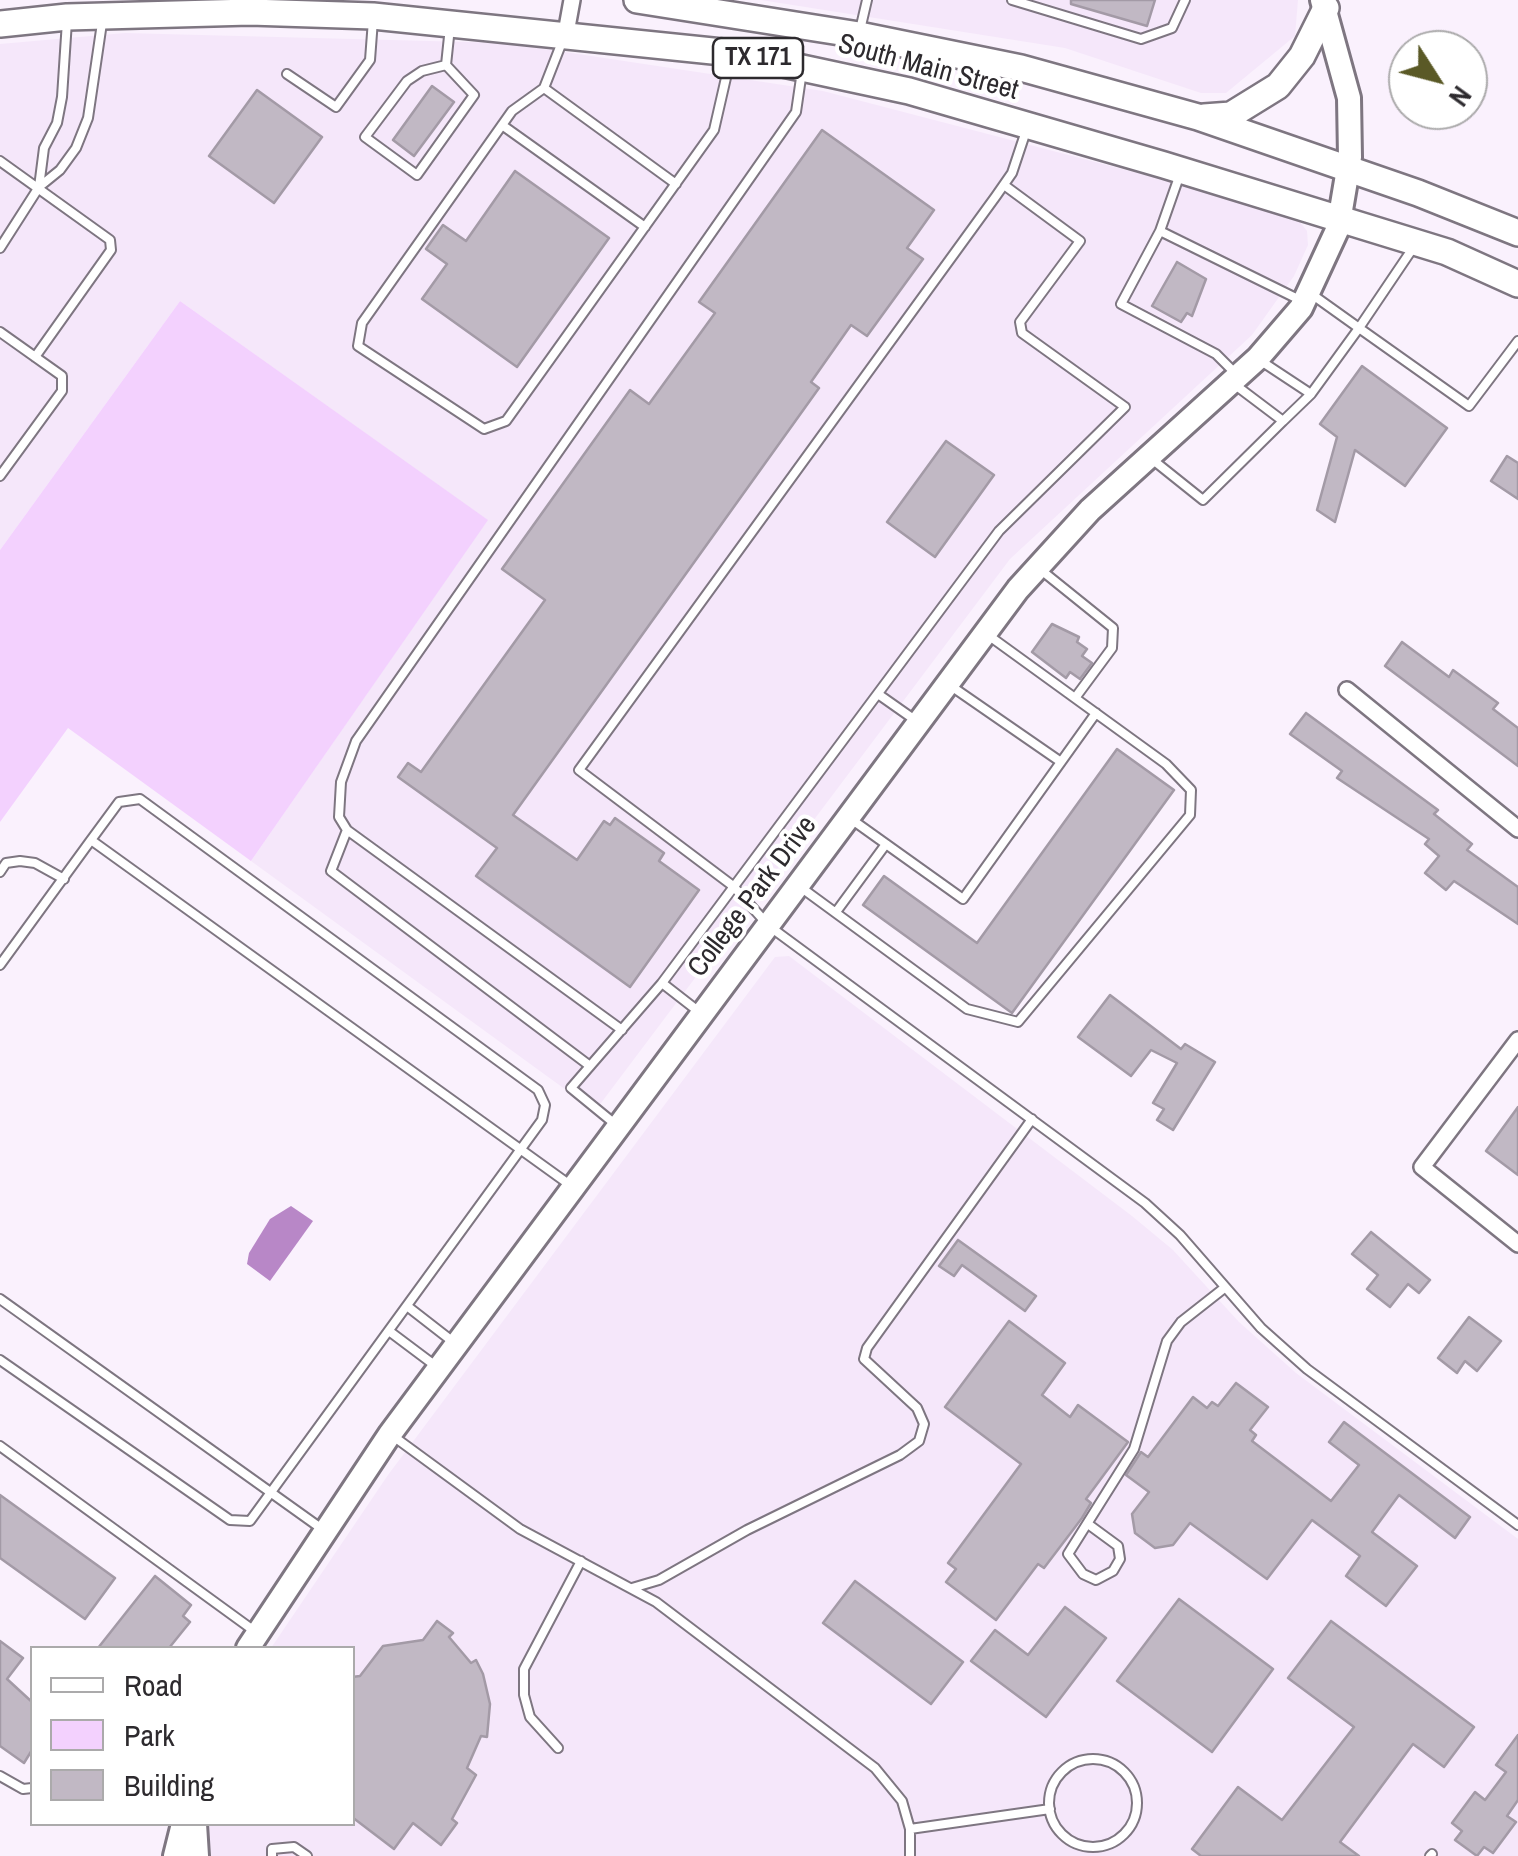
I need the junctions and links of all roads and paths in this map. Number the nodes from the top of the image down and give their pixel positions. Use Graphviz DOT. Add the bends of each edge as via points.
graph roads {
  1 [pos="572,0"];
  2 [pos="637,0"];
  3 [pos="867,0"];
  4 [pos="1012,0"];
  5 [pos="1185,0"];
  6 [pos="1327,3"];
  7 [pos="71,8"];
  8 [pos="102,16"];
  9 [pos="373,16"];
  10 [pos="450,22"];
  11 [pos="0,24"];
  12 [pos="566,33"];
  13 [pos="859,35"];
  14 [pos="732,52"];
  15 [pos="446,65"];
  16 [pos="803,67"];
  17 [pos="287,74"];
  18 [pos="544,88"];
  19 [pos="1198,117"];
  20 [pos="502,125"];
  21 [pos="1028,126"];
  22 [pos="0,160"];
  23 [pos="1181,170"];
  24 [pos="1349,170"];
  25 [pos="676,184"];
  26 [pos="1004,185"];
  27 [pos="40,187"];
  28 [pos="1340,218"];
  29 [pos="644,227"];
  30 [pos="1160,231"];
  31 [pos="1518,233"];
  32 [pos="1416,242"];
  33 [pos="0,248"];
  34 [pos="1518,284"];
  35 [pos="1307,298"];
  36 [pos="1359,328"];
  37 [pos="0,332"];
  38 [pos="1518,342"];
  39 [pos="36,357"];
  40 [pos="1258,358"];
  41 [pos="1235,379"];
  42 [pos="1311,394"];
  43 [pos="1282,421"];
  44 [pos="1148,456"];
  45 [pos="0,476"];
  46 [pos="1037,566"];
  47 [pos="984,632"];
  48 [pos="948,683"];
  49 [pos="1347,690"];
  50 [pos="878,694"];
  51 [pos="1075,698"];
  52 [pos="1096,714"];
  53 [pos="919,723"];
  54 [pos="1061,762"];
  55 [pos="850,818"];
  56 [pos="1518,829"];
  57 [pos="348,830"];
  58 [pos="91,840"];
  59 [pos="886,844"];
  60 [pos="0,872"];
  61 [pos="64,879"];
  62 [pos="734,886"];
  63 [pos="800,886"];
  64 [pos="836,912"];
  65 [pos="769,926"];
  66 [pos="0,965"];
  67 [pos="662,983"];
  68 [pos="702,1014"];
  69 [pos="622,1030"];
  70 [pos="1518,1040"];
  71 [pos="590,1066"];
  72 [pos="1032,1119"];
  73 [pos="618,1126"];
  74 [pos="522,1147"];
  75 [pos="572,1187"];
  76 [pos="1518,1244"];
  77 [pos="1223,1288"];
  78 [pos="0,1299"];
  79 [pos="407,1306"];
  80 [pos="389,1332"];
  81 [pos="456,1343"];
  82 [pos="0,1360"];
  83 [pos="438,1368"];
  84 [pos="390,1434"];
  85 [pos="0,1446"];
  86 [pos="273,1492"];
  87 [pos="1088,1524"];
  88 [pos="1518,1525"];
  89 [pos="324,1531"];
  90 [pos="581,1561"];
  91 [pos="632,1588"];
  92 [pos="252,1641"];
  93 [pos="558,1748"];
  94 [pos="0,1776"];
  95 [pos="30,1788"];
  96 [pos="1050,1809"];
  97 [pos="182,1826"];
  98 [pos="195,1826"];
  99 [pos="910,1829"];
  100 [pos="1097,1851"];
  101 [pos="175,1856"];
  102 [pos="197,1856"];
  103 [pos="272,1856"];
  104 [pos="307,1856"];
  105 [pos="910,1856"];
  1 -- 12 [label="street"];
  2 -- 13 [label="main road, South Main Street / TX 171"];
  3 -- 13 [label="lane"];
  4 -- 5 [label="lane" via="1140,39 1172,28"];
  6 -- 19 [label="main road" via="1302,56 1278,86 1231,116"];
  6 -- 24 [label="street, College Park Drive" via="1349,98"];
  7 -- 8 [label="main road, South Main Street / TX 171"];
  7 -- 11 [label="main road, South Main Street / TX 171"];
  7 -- 27 [label="lane" via="62,97 44,148"];
  8 -- 9 [label="main road, South Main Street / TX 171"];
  8 -- 27 [label="lane" via="88,118 76,148"];
  9 -- 10 [label="main road, South Main Street / TX 171"];
  9 -- 17 [label="lane" via="370,60 336,107"];
  10 -- 12 [label="main road, South Main Street / TX 171"];
  10 -- 15 [label="lane"];
  12 -- 14 [label="main road, South Main Street / TX 171"];
  12 -- 18 [label="lane"];
  13 -- 19 [label="main road, South Main Street / TX 171" via="1021,68"];
  14 -- 16 [label="main road, South Main Street / TX 171"];
  14 -- 25 [label="lane" via="714,130"];
  15 -- 15 [label="lane" via="407,81 365,137 417,175 474,95"];
  16 -- 21 [label="main road, South Main Street / TX 171"];
  16 -- 57 [label="lane" via="796,112 356,741 341,782 339,817"];
  18 -- 20 [label="lane"];
  18 -- 25 [label="lane"];
  19 -- 24 [label="main road, South Main Street / TX 171"];
  20 -- 29 [label="lane"];
  20 -- 29 [label="lane" via="362,323 358,346 484,429 506,422"];
  21 -- 23 [label="main road, South Main Street / TX 171"];
  21 -- 26 [label="lane"];
  22 -- 27 [label="lane"];
  23 -- 28 [label="main road, South Main Street / TX 171"];
  23 -- 30 [label="lane"];
  24 -- 28 [label="street, College Park Drive"];
  24 -- 31 [label="main road, South Main Street / TX 171"];
  25 -- 29 [label="lane"];
  26 -- 50 [label="lane" via="1080,241 1020,322 1022,333 1125,407 999,532"];
  26 -- 62 [label="lane" via="579,770"];
  27 -- 33 [label="lane"];
  27 -- 39 [label="lane" via="110,240 112,250"];
  28 -- 32 [label="main road, South Main Street / TX 171"];
  28 -- 35 [label="street, College Park Drive"];
  30 -- 35 [label="lane"];
  30 -- 41 [label="lane" via="1121,304 1216,354"];
  32 -- 34 [label="main road, South Main Street / TX 171"];
  32 -- 36 [label="lane"];
  35 -- 36 [label="lane"];
  35 -- 40 [label="street, College Park Drive"];
  36 -- 38 [label="lane" via="1469,406"];
  36 -- 42 [label="lane"];
  37 -- 39 [label="lane"];
  39 -- 45 [label="lane" via="62,376 62,391"];
  40 -- 41 [label="street, College Park Drive"];
  40 -- 42 [label="lane"];
  41 -- 43 [label="lane"];
  41 -- 44 [label="street, College Park Drive"];
  42 -- 43 [label="lane"];
  43 -- 44 [label="lane" via="1203,500"];
  44 -- 46 [label="street, College Park Drive"];
  46 -- 47 [label="street, College Park Drive"];
  46 -- 51 [label="lane" via="1114,628 1112,648"];
  47 -- 48 [label="street, College Park Drive"];
  47 -- 51 [label="lane"];
  48 -- 53 [label="street, College Park Drive"];
  48 -- 54 [label="lane"];
  49 -- 56 [label="street"];
  50 -- 53 [label="lane"];
  50 -- 62 [label="lane"];
  51 -- 52 [label="lane"];
  52 -- 54 [label="lane"];
  52 -- 64 [label="lane" via="1166,764 1190,790 1190,815 1018,1022 967,1008"];
  53 -- 55 [label="street, College Park Drive"];
  54 -- 59 [label="lane" via="963,899"];
  55 -- 59 [label="lane"];
  55 -- 63 [label="street, College Park Drive"];
  57 -- 69 [label="lane"];
  57 -- 71 [label="lane" via="331,871"];
  58 -- 61 [label="lane"];
  58 -- 74 [label="lane"];
  58 -- 74 [label="lane" via="119,802 140,799 538,1090 542,1120"];
  59 -- 64 [label="lane"];
  60 -- 61 [label="lane" via="20,861"];
  61 -- 66 [label="lane"];
  62 -- 65 [label="lane"];
  62 -- 67 [label="lane"];
  63 -- 64 [label="lane"];
  63 -- 65 [label="street, College Park Drive"];
  65 -- 68 [label="street, College Park Drive"];
  65 -- 72 [label="lane"];
  67 -- 68 [label="lane"];
  67 -- 69 [label="lane"];
  68 -- 73 [label="street, College Park Drive"];
  69 -- 71 [label="lane"];
  70 -- 76 [label="street" via="1422,1167"];
  71 -- 73 [label="lane" via="571,1088"];
  72 -- 77 [label="lane" via="1145,1202"];
  72 -- 91 [label="lane" via="867,1348 864,1360 917,1408 924,1424 919,1441 659,1580"];
  73 -- 75 [label="street, College Park Drive"];
  74 -- 75 [label="lane"];
  74 -- 79 [label="lane"];
  75 -- 81 [label="street, College Park Drive"];
  77 -- 87 [label="lane" via="1167,1341 1134,1449"];
  77 -- 88 [label="lane" via="1308,1369"];
  78 -- 86 [label="lane"];
  79 -- 80 [label="lane"];
  79 -- 81 [label="lane"];
  80 -- 83 [label="lane"];
  80 -- 86 [label="lane"];
  81 -- 83 [label="street, College Park Drive"];
  82 -- 86 [label="lane" via="230,1520 250,1521"];
  83 -- 84 [label="street, College Park Drive"];
  84 -- 89 [label="street, College Park Drive"];
  84 -- 90 [label="lane" via="497,1514"];
  85 -- 92 [label="lane"];
  86 -- 89 [label="lane"];
  87 -- 87 [label="lane" via="1068,1554 1096,1580 1120,1559 1118,1546"];
  89 -- 92 [label="street, College Park Drive"];
  90 -- 91 [label="lane"];
  90 -- 93 [label="lane" via="524,1669 530,1716"];
  91 -- 99 [label="lane" via="875,1768 902,1801"];
  94 -- 95 [label="lane"];
  96 -- 99 [label="lane"];
  96 -- 100 [label="lane" via="1062,1834"];
  96 -- 100 [label="lane" via="1055,1781 1068,1768 1095,1760 1121,1770 1136,1793 1134,1821"];
  97 -- 101 [label="street"];
  98 -- 102 [label="street"];
  99 -- 105 [label="lane"];
  103 -- 104 [label="lane" via="272,1848 294,1847"];
}
